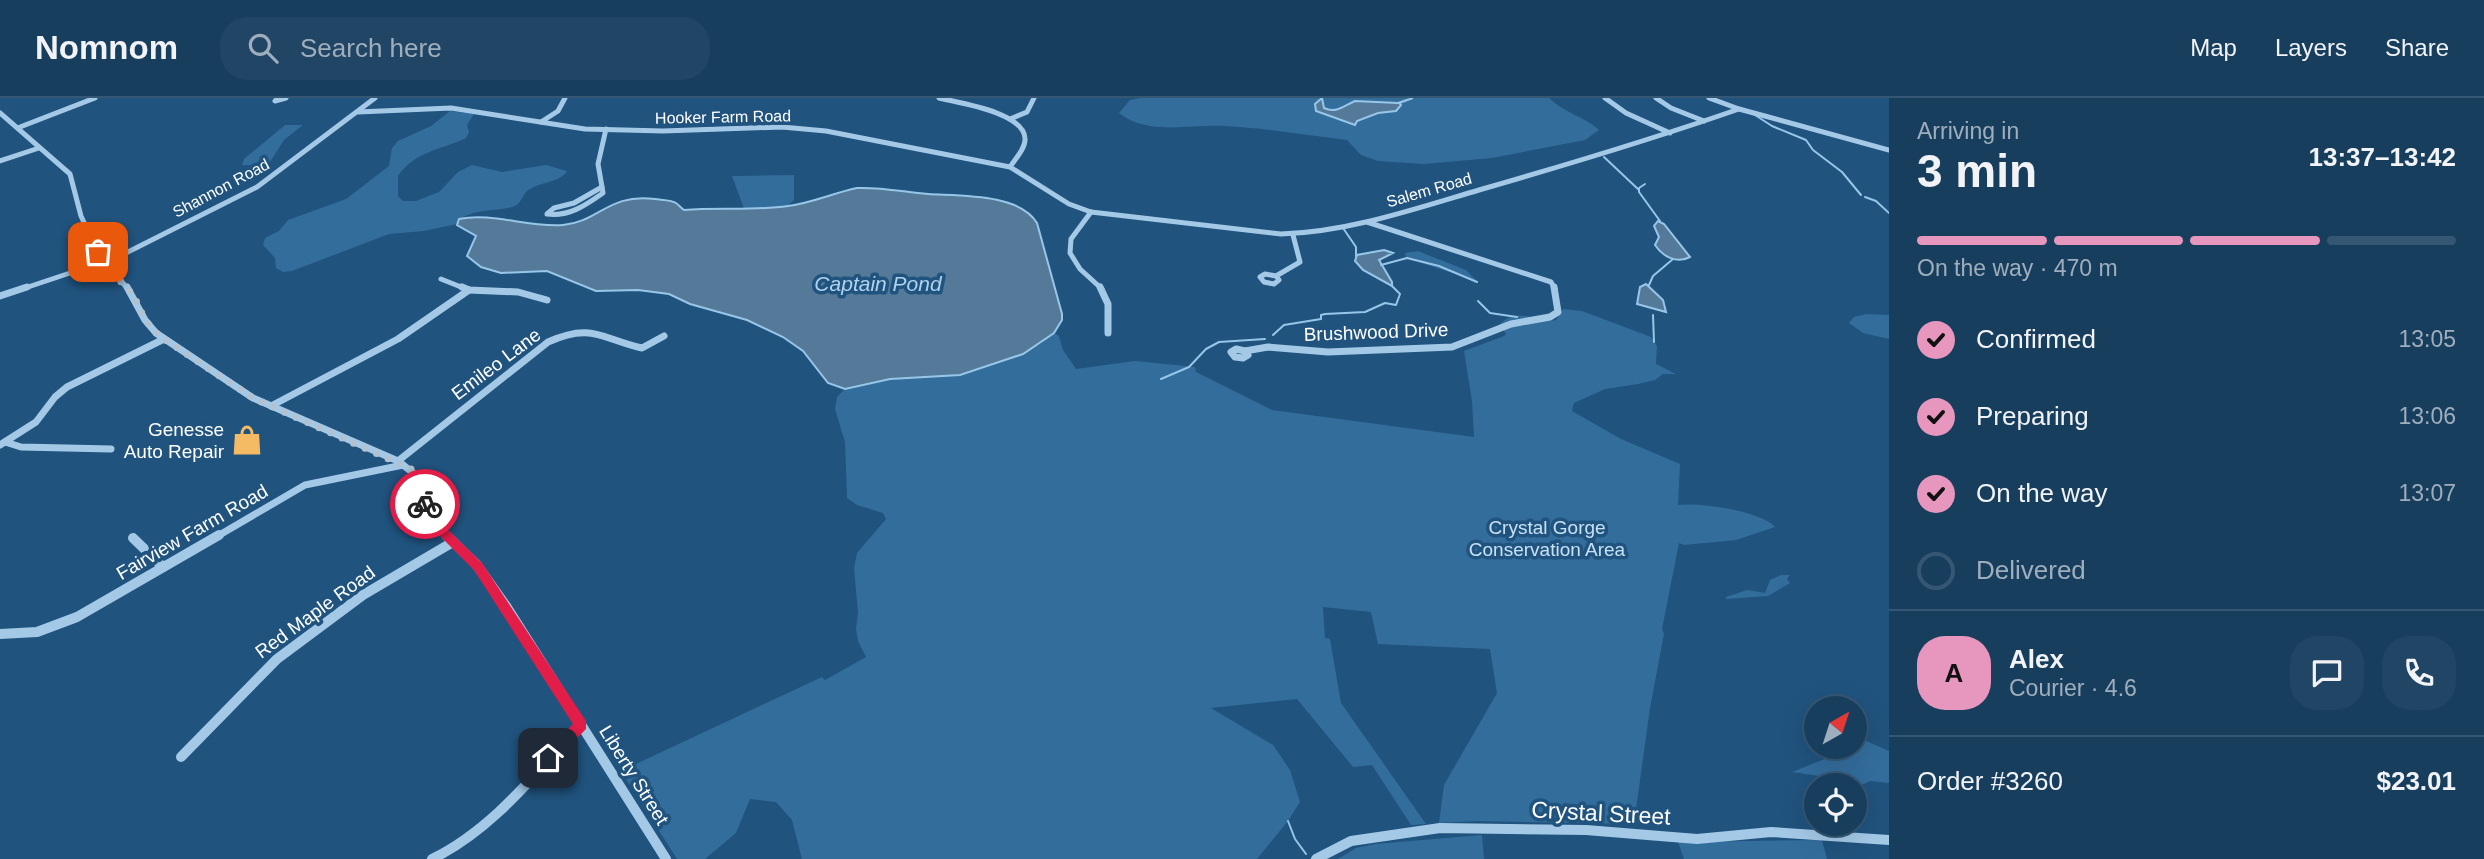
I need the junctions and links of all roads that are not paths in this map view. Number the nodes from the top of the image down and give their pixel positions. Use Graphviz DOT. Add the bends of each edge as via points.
graph roads {
  1 [pos="94,98"];
  2 [pos="278,98"];
  3 [pos="286,98"];
  4 [pos="375,98"];
  5 [pos="565,98"];
  6 [pos="939,98"];
  7 [pos="1034,98"];
  8 [pos="1605,98"];
  9 [pos="1656,98"];
  10 [pos="1709,98"];
  11 [pos="1739,109"];
  12 [pos="358,112"];
  13 [pos="0,113"];
  14 [pos="1010,119"];
  15 [pos="1704,121"];
  16 [pos="541,122"];
  17 [pos="20,127"];
  18 [pos="606,129"];
  19 [pos="1670,133"];
  20 [pos="39,148"];
  21 [pos="1889,150"];
  22 [pos="0,161"];
  23 [pos="1010,167"];
  24 [pos="601,187"];
  25 [pos="1091,212"];
  26 [pos="1116,216"];
  27 [pos="1367,222"];
  28 [pos="1293,235"];
  29 [pos="104,263"];
  30 [pos="1276,276"];
  31 [pos="441,279"];
  32 [pos="469,290"];
  33 [pos="0,296"];
  34 [pos="547,300"];
  35 [pos="1108,333"];
  36 [pos="664,336"];
  37 [pos="164,339"];
  38 [pos="1245,351"];
  39 [pos="271,407"];
  40 [pos="3,443"];
  41 [pos="111,449"];
  42 [pos="401,463"];
  43 [pos="133,538"];
  44 [pos="453,542"];
  45 [pos="163,567"];
  46 [pos="0,634"];
  47 [pos="581,725"];
  48 [pos="181,757"];
  49 [pos="1889,840"];
  50 [pos="432,859"];
  51 [pos="666,859"];
  52 [pos="1316,859"];
  1 -- 17 [label="street"];
  2 -- 3 [label="street" via="275,101"];
  4 -- 12 [label="street, Shannon Road"];
  5 -- 16 [label="street" via="561,108"];
  6 -- 14 [label="street"];
  7 -- 14 [label="street" via="1027,113"];
  8 -- 19 [label="street"];
  9 -- 15 [label="street"];
  10 -- 11 [label="street"];
  11 -- 15 [label="street, Salem Road"];
  11 -- 21 [label="street"];
  12 -- 16 [label="street, Hooker Farm Road" via="451,108"];
  12 -- 29 [label="street, Shannon Road" via="264,183"];
  13 -- 17 [label="street"];
  14 -- 23 [label="street" via="1025,135"];
  15 -- 19 [label="street, Salem Road"];
  16 -- 18 [label="street, Hooker Farm Road"];
  17 -- 20 [label="street"];
  18 -- 23 [label="street, Hooker Farm Road" via="804,129"];
  18 -- 24 [label="street" via="598,164"];
  19 -- 27 [label="street, Salem Road"];
  20 -- 22 [label="street"];
  20 -- 29 [label="street" via="70,174 81,216"];
  23 -- 25 [label="street, Hooker Farm Road" via="1069,204"];
  24 -- 24 [label="street" via="602,195 580,208 547,214"];
  25 -- 26 [label="street, Hooker Farm Road"];
  25 -- 35 [label="street" via="1072,234 1068,248 1074,263 1108,298"];
  26 -- 28 [label="street, Salem Road"];
  27 -- 28 [label="street, Salem Road"];
  27 -- 38 [label="street, Brushwood Drive" via="1541,278 1554,285 1556,314 1503,327 1461,345"];
  28 -- 30 [label="street" via="1300,262"];
  29 -- 33 [label="street, Shannon Road"];
  29 -- 37 [label="street" via="134,296 150,327"];
  31 -- 32 [label="street"];
  32 -- 34 [label="street" via="518,292"];
  32 -- 39 [label="street" via="410,333"];
  36 -- 42 [label="street, Emileo Lane" via="642,348 604,335 562,334 539,347"];
  37 -- 39 [label="street"];
  37 -- 40 [label="street" via="67,387 41,419"];
  39 -- 42 [label="street"];
  40 -- 41 [label="street"];
  42 -- 44 [label="street, Liberty Street" via="417,476 430,519"];
  42 -- 45 [label="street, Fairview Farm Road" via="305,485"];
  43 -- 45 [label="street"];
  44 -- 47 [label="street, Liberty Street" via="481,570"];
  44 -- 48 [label="street, Red Maple Road" via="363,595 276,659"];
  45 -- 46 [label="street, Fairview Farm Road" via="66,622 27,634"];
  47 -- 50 [label="street" via="473,833"];
  47 -- 51 [label="street, Liberty Street"];
  49 -- 52 [label="street, Crystal Street" via="1771,832 1705,839 1586,830 1440,828 1351,841"];
}
